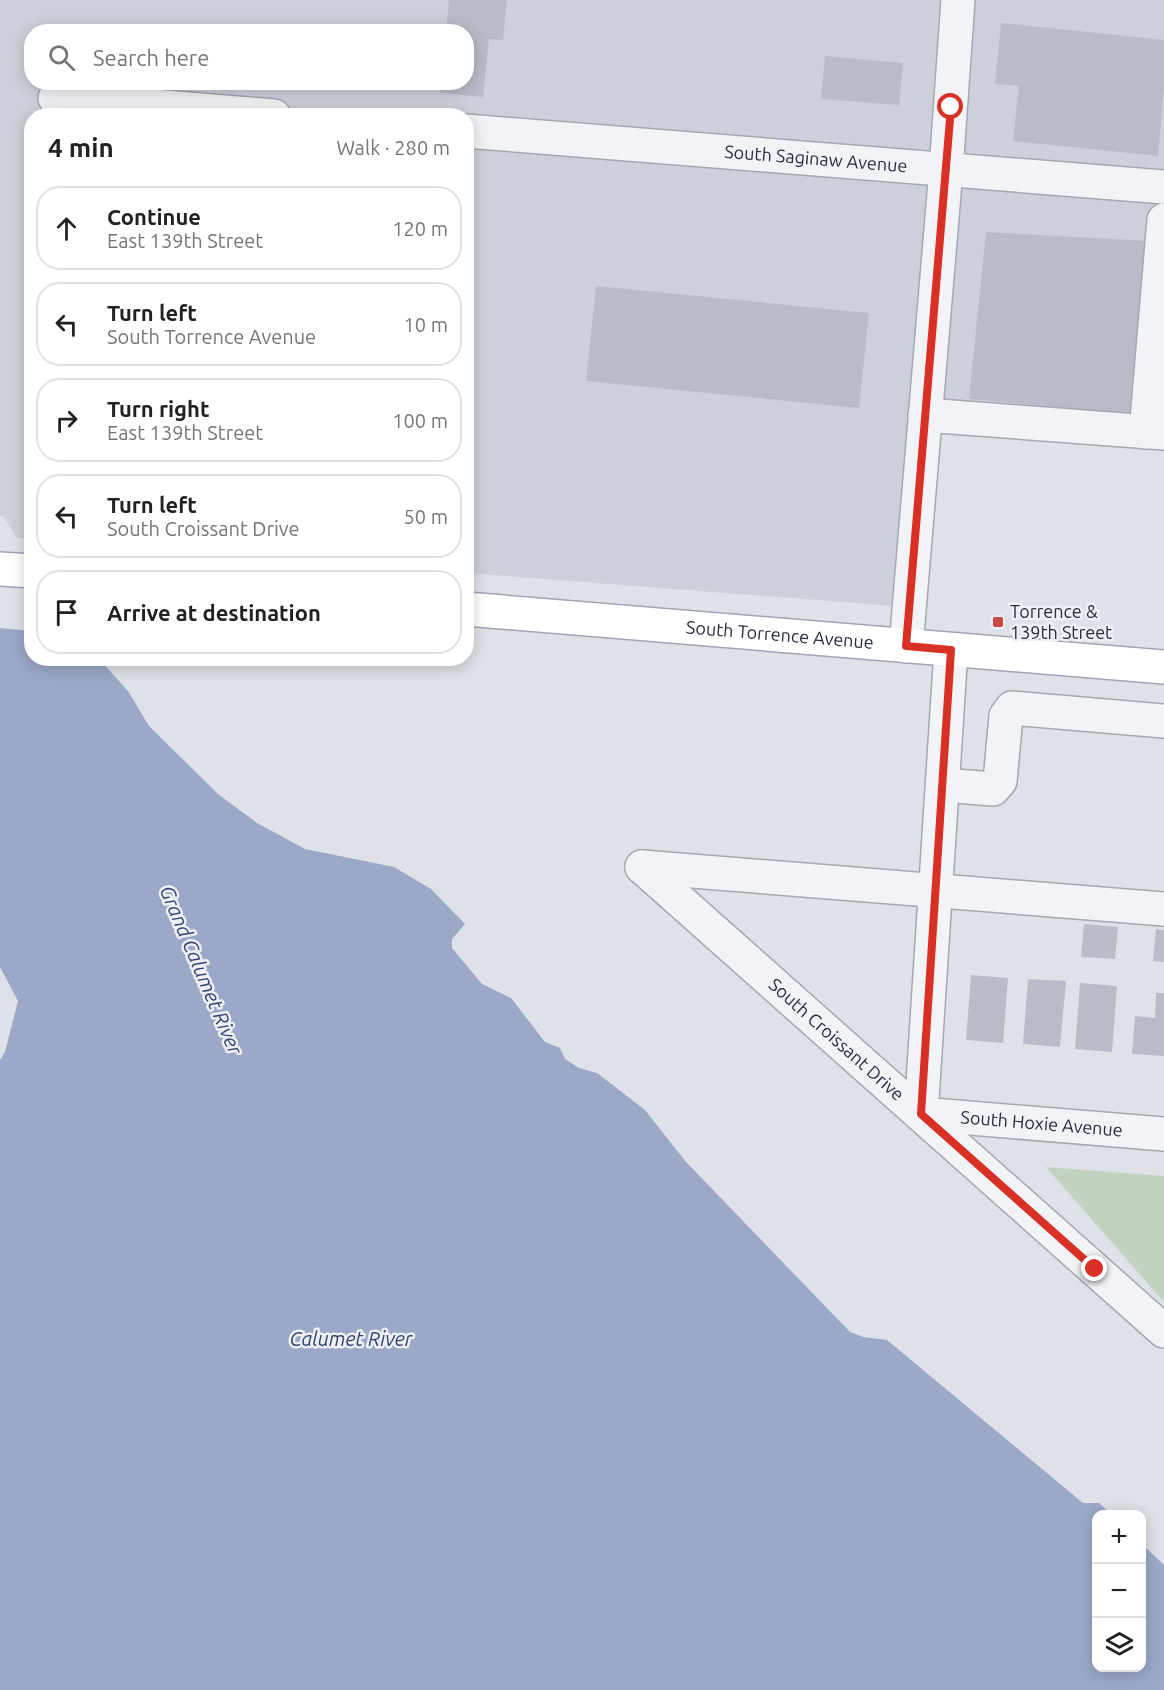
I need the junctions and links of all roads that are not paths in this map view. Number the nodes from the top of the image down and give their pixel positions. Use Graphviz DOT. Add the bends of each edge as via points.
graph roads {
  1 [pos="958,0"];
  2 [pos="55,98"];
  3 [pos="177,108"];
  4 [pos="474,132"];
  5 [pos="946,170"];
  6 [pos="1164,187"];
  7 [pos="1164,220"];
  8 [pos="926,415"];
  9 [pos="1155,432"];
  10 [pos="0,569"];
  11 [pos="24,570"];
  12 [pos="474,610"];
  13 [pos="906,646"];
  14 [pos="951,650"];
  15 [pos="1164,667"];
  16 [pos="1164,721"];
  17 [pos="943,785"];
  18 [pos="936,890"];
  19 [pos="1164,909"];
  20 [pos="921,1114"];
  21 [pos="1164,1134"];
  22 [pos="1164,1331"];
  1 -- 5 [label="street"];
  2 -- 3 [label="street"];
  4 -- 5 [label="street, South Saginaw Avenue"];
  5 -- 6 [label="street, South Saginaw Avenue"];
  5 -- 8 [label="street"];
  7 -- 9 [label="street"];
  8 -- 9 [label="street"];
  8 -- 13 [label="street"];
  10 -- 11 [label="main road"];
  12 -- 13 [label="main road, South Torrence Avenue"];
  13 -- 14 [label="main road, South Torrence Avenue"];
  14 -- 15 [label="main road, South Torrence Avenue"];
  14 -- 17 [label="street"];
  16 -- 17 [label="street" via="1012,708 1006,716 1000,781 993,789"];
  17 -- 18 [label="street"];
  18 -- 19 [label="street"];
  18 -- 20 [label="street"];
  18 -- 20 [label="street, South Croissant Drive" via="642,867"];
  20 -- 21 [label="street, South Hoxie Avenue"];
  20 -- 22 [label="street, South Croissant Drive"];
}
